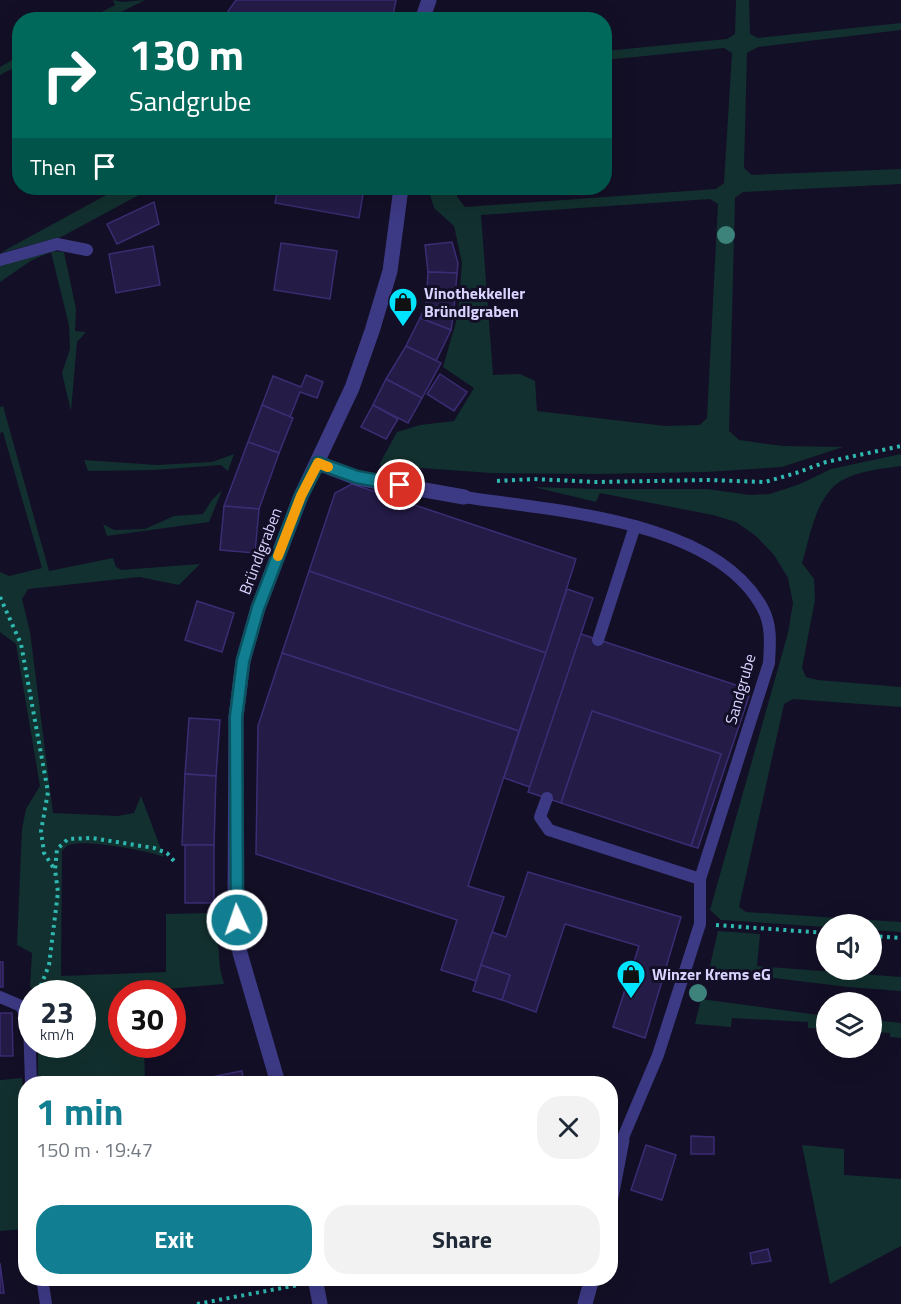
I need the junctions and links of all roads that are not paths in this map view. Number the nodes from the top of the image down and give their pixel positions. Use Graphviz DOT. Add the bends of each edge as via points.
graph roads {
  1 [pos="400,195"];
  2 [pos="87,250"];
  3 [pos="0,260"];
  4 [pos="318,463"];
  5 [pos="464,497"];
  6 [pos="634,526"];
  7 [pos="598,640"];
  8 [pos="547,798"];
  9 [pos="700,879"];
  10 [pos="0,997"];
  11 [pos="31,1076"];
  12 [pos="276,1076"];
  13 [pos="622,1140"];
  14 [pos="618,1161"];
  15 [pos="43,1286"];
  16 [pos="317,1286"];
  17 [pos="590,1286"];
  18 [pos="46,1304"];
  19 [pos="320,1304"];
  20 [pos="585,1304"];
  1 -- 4 [label="street, Bründlgraben" via="390,271 372,331 352,388"];
  2 -- 3 [label="lane" via="57,244"];
  4 -- 5 [label="street, Sandgrube" via="357,477"];
  4 -- 12 [label="street, Bründlgraben" via="301,496 258,608 243,661 236,717 235,904 240,953"];
  5 -- 6 [label="lane, Sandgrube" via="544,507"];
  6 -- 7 [label="lane"];
  6 -- 9 [label="lane, Sandgrube" via="689,545 718,560 745,583 764,610 770,633 769,663"];
  8 -- 9 [label="lane" via="540,817 549,830"];
  9 -- 13 [label="lane, Sandgrube" via="700,924 658,1055"];
  10 -- 11 [label="lane" via="21,1006 29,1022"];
  13 -- 14 [label="street, Sandgrube"];
  15 -- 18 [label="lane"];
  16 -- 19 [label="street"];
  17 -- 20 [label="street"];
}
